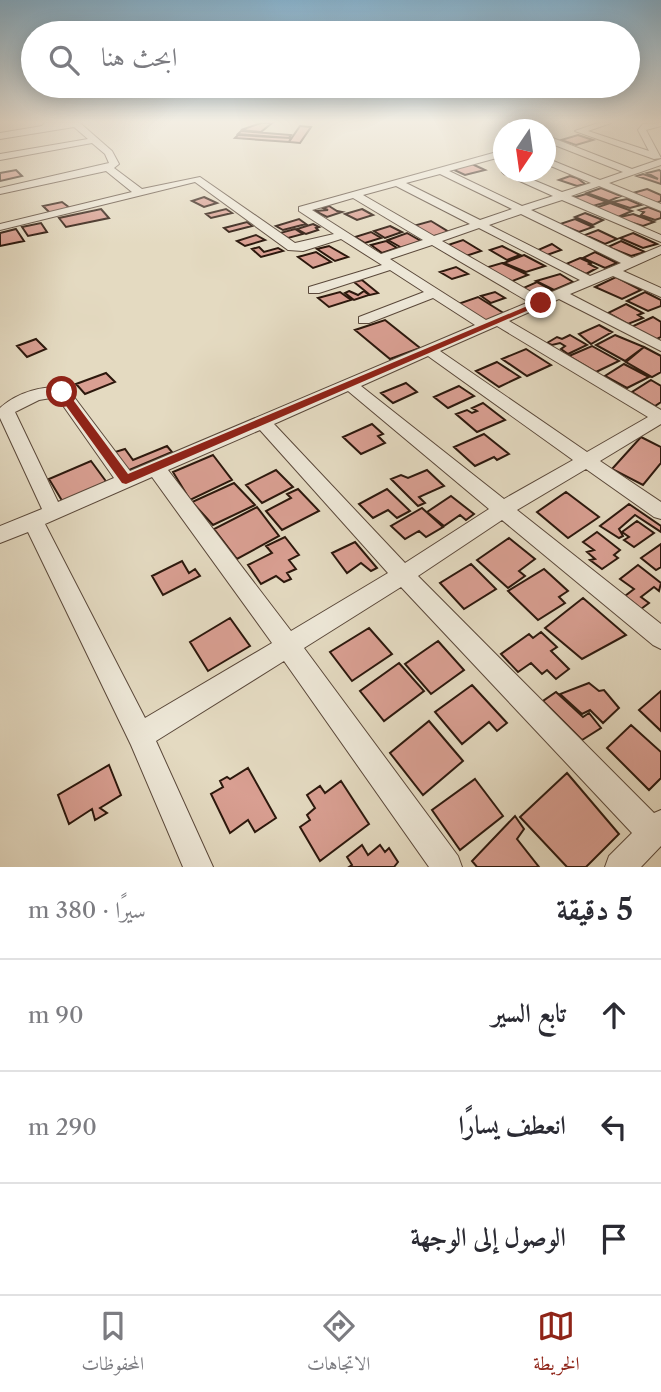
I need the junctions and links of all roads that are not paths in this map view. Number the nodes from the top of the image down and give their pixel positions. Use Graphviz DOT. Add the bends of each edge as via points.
graph roads {
  1 [pos="113,163"];
  2 [pos="463,163"];
  3 [pos="610,163"];
  4 [pos="650,163"];
  5 [pos="556,165"];
  6 [pos="108,168"];
  7 [pos="439,170"];
  8 [pos="635,173"];
  9 [pos="396,182"];
  10 [pos="531,182"];
  11 [pos="602,184"];
  12 [pos="0,191"];
  13 [pos="139,193"];
  14 [pos="353,194"];
  15 [pos="562,195"];
  16 [pos="661,208"];
  17 [pos="522,210"];
  18 [pos="479,225"];
  19 [pos="0,227"];
  20 [pos="341,235"];
  21 [pos="661,239"];
  22 [pos="431,240"];
  23 [pos="661,250"];
  24 [pos="378,258"];
  25 [pos="632,263"];
  26 [pos="390,266"];
  27 [pos="615,272"];
  28 [pos="591,281"];
  29 [pos="314,289"];
  30 [pos="433,293"];
  31 [pos="661,293"];
  32 [pos="561,295"];
  33 [pos="541,303"];
  34 [pos="364,320"];
  35 [pos="492,324"];
  36 [pos="661,347"];
  37 [pos="430,351"];
  38 [pos="349,384"];
  39 [pos="661,417"];
  40 [pos="262,421"];
  41 [pos="587,461"];
  42 [pos="155,467"];
  43 [pos="126,480"];
  44 [pos="503,509"];
  45 [pos="661,512"];
  46 [pos="43,517"];
  47 [pos="0,535"];
  48 [pos="403,575"];
  49 [pos="661,638"];
  50 [pos="288,646"];
  51 [pos="140,736"];
  52 [pos="657,829"];
  53 [pos="198,867"];
  54 [pos="447,867"];
  55 [pos="620,867"];
  1 -- 6 [label="street"];
  2 -- 7 [label="street"];
  3 -- 8 [label="street"];
  4 -- 8 [label="street"];
  5 -- 11 [label="street"];
  6 -- 12 [label="street"];
  6 -- 13 [label="street"];
  7 -- 9 [label="street"];
  7 -- 17 [label="street"];
  8 -- 11 [label="street"];
  9 -- 14 [label="street"];
  9 -- 18 [label="street"];
  10 -- 15 [label="street"];
  11 -- 15 [label="street"];
  11 -- 16 [label="street"];
  13 -- 19 [label="street"];
  13 -- 20 [label="street" via="200,180 292,247"];
  14 -- 20 [label="street" via="303,209"];
  14 -- 22 [label="street"];
  15 -- 17 [label="street"];
  15 -- 21 [label="street"];
  17 -- 18 [label="street"];
  17 -- 25 [label="street"];
  18 -- 22 [label="street"];
  18 -- 28 [label="street"];
  20 -- 24 [label="street"];
  22 -- 24 [label="street"];
  22 -- 33 [label="street"];
  23 -- 25 [label="street"];
  24 -- 26 [label="street"];
  25 -- 27 [label="street"];
  26 -- 29 [label="street"];
  26 -- 30 [label="street"];
  27 -- 28 [label="street"];
  27 -- 31 [label="street"];
  28 -- 32 [label="street"];
  30 -- 34 [label="street"];
  30 -- 35 [label="street"];
  32 -- 33 [label="street"];
  32 -- 36 [label="street"];
  33 -- 35 [label="street"];
  35 -- 37 [label="street"];
  35 -- 39 [label="street"];
  37 -- 38 [label="street"];
  37 -- 41 [label="street"];
  38 -- 40 [label="street"];
  38 -- 44 [label="street"];
  39 -- 41 [label="street"];
  40 -- 42 [label="street"];
  40 -- 48 [label="street"];
  41 -- 44 [label="street"];
  41 -- 45 [label="street"];
  42 -- 43 [label="street"];
  42 -- 50 [label="street"];
  43 -- 46 [label="street"];
  43 -- 46 [label="street" via="62,392 52,391 13,405 7,415"];
  44 -- 48 [label="street"];
  44 -- 49 [label="street"];
  46 -- 47 [label="street"];
  46 -- 51 [label="street"];
  48 -- 50 [label="street"];
  48 -- 52 [label="street"];
  50 -- 51 [label="street"];
  50 -- 54 [label="street"];
  51 -- 53 [label="street"];
  52 -- 55 [label="street"];
}
